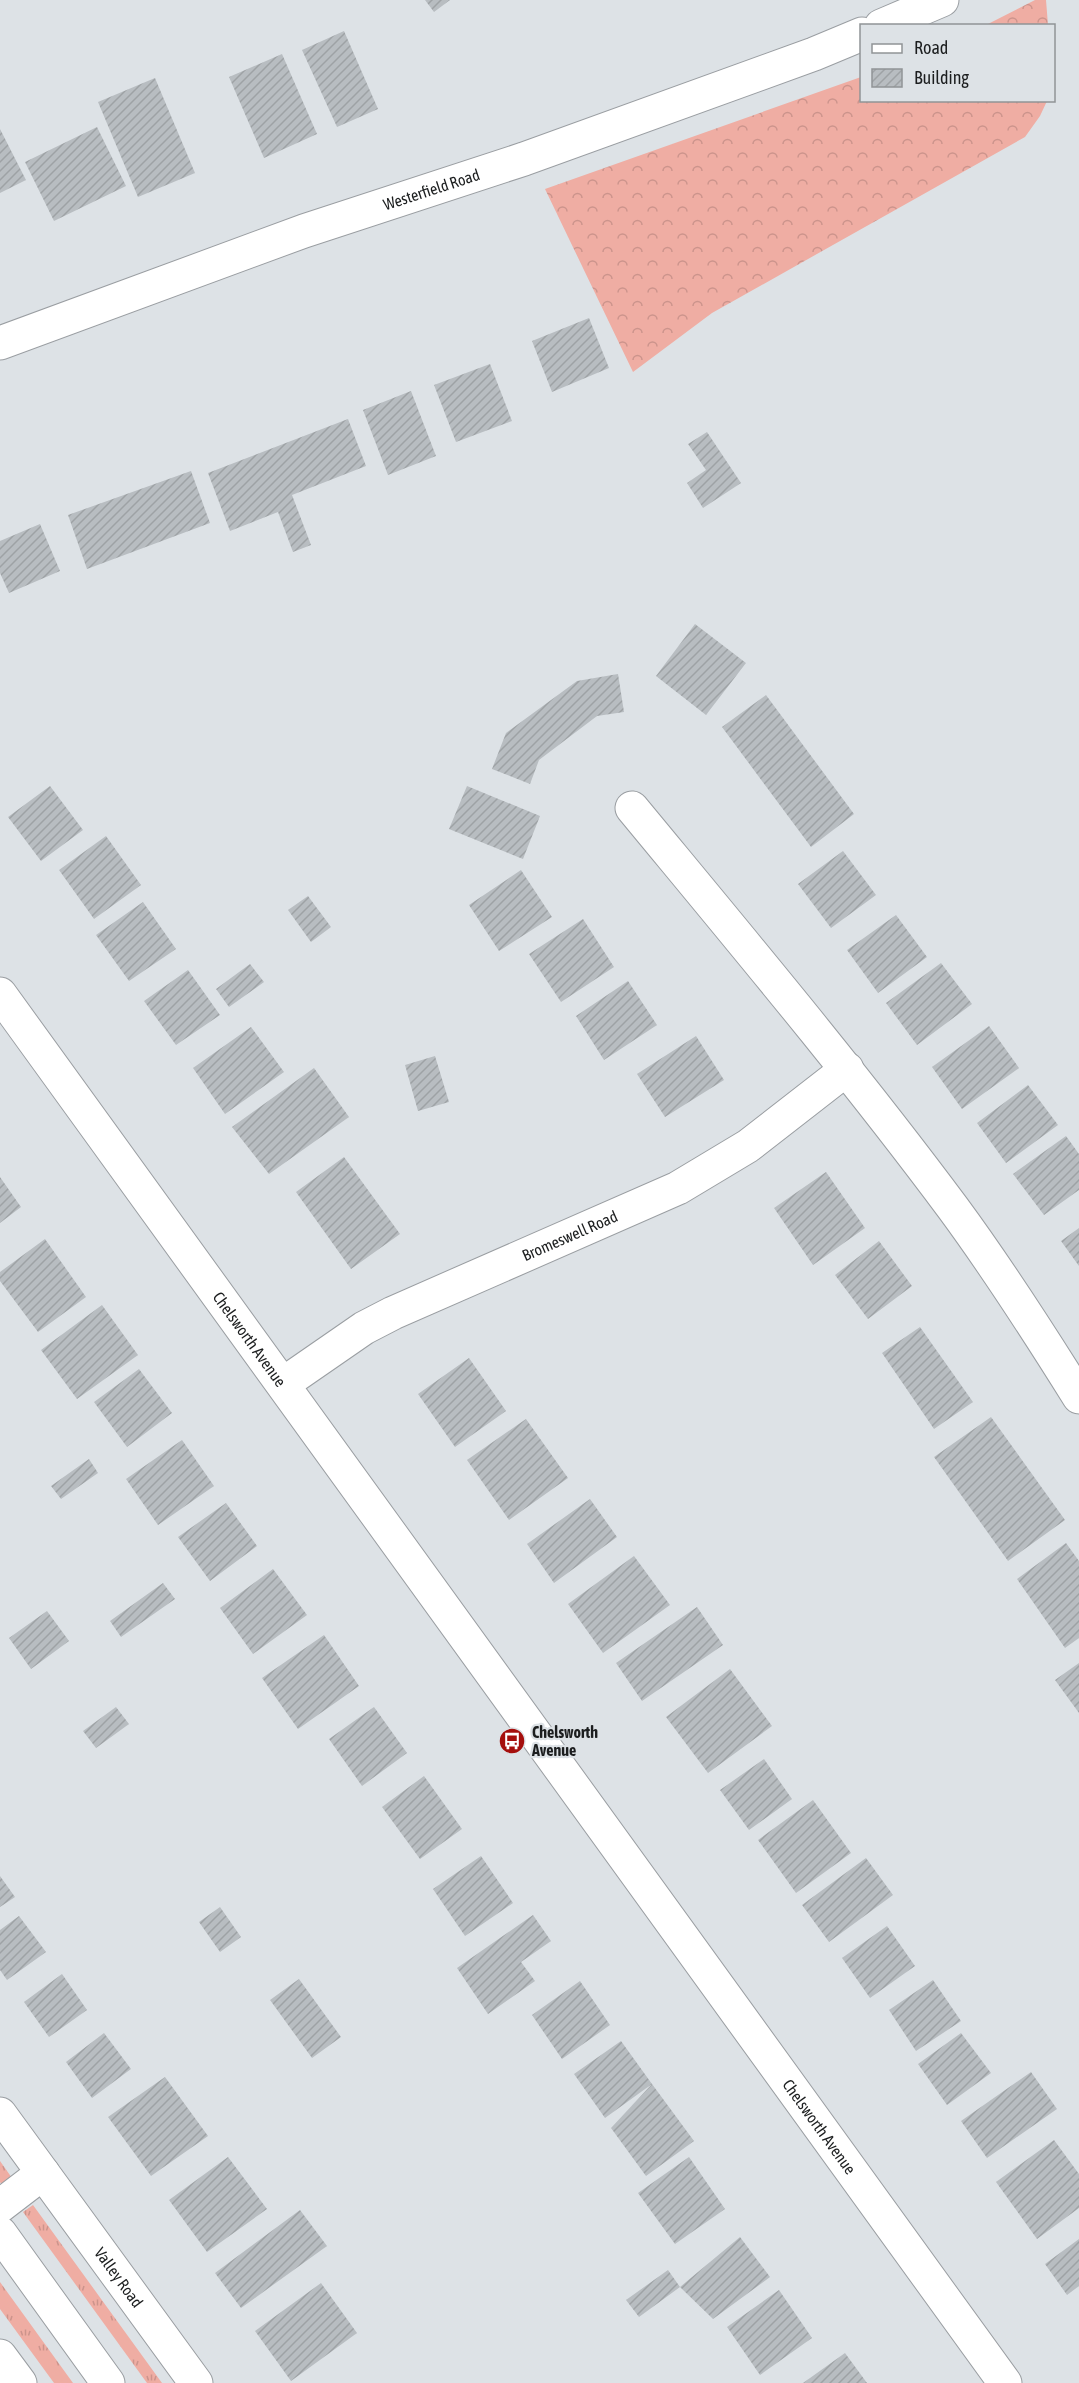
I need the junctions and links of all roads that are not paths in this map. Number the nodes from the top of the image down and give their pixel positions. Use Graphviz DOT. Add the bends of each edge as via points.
graph roads {
  1 [pos="942,0"];
  2 [pos="886,24"];
  3 [pos="860,34"];
  4 [pos="0,343"];
  5 [pos="632,808"];
  6 [pos="0,994"];
  7 [pos="847,1070"];
  8 [pos="283,1384"];
  9 [pos="1079,1397"];
  10 [pos="0,2114"];
  11 [pos="43,2173"];
  12 [pos="0,2206"];
  13 [pos="0,2233"];
  14 [pos="0,2356"];
  15 [pos="20,2383"];
  16 [pos="108,2383"];
  17 [pos="196,2383"];
  18 [pos="1005,2383"];
  1 -- 2 [label="street"];
  3 -- 4 [label="street, Westerfield Road" via="558,147 304,231"];
  5 -- 7 [label="street"];
  6 -- 8 [label="street, Chelsworth Avenue"];
  7 -- 8 [label="street, Bromeswell Road" via="748,1146 698,1177 393,1313 364,1328"];
  7 -- 9 [label="street" via="954,1209"];
  8 -- 18 [label="street, Chelsworth Avenue"];
  10 -- 11 [label="street, Valley Road"];
  11 -- 12 [label="street"];
  11 -- 17 [label="street, Valley Road"];
  13 -- 16 [label="street"];
  14 -- 15 [label="street"];
}
